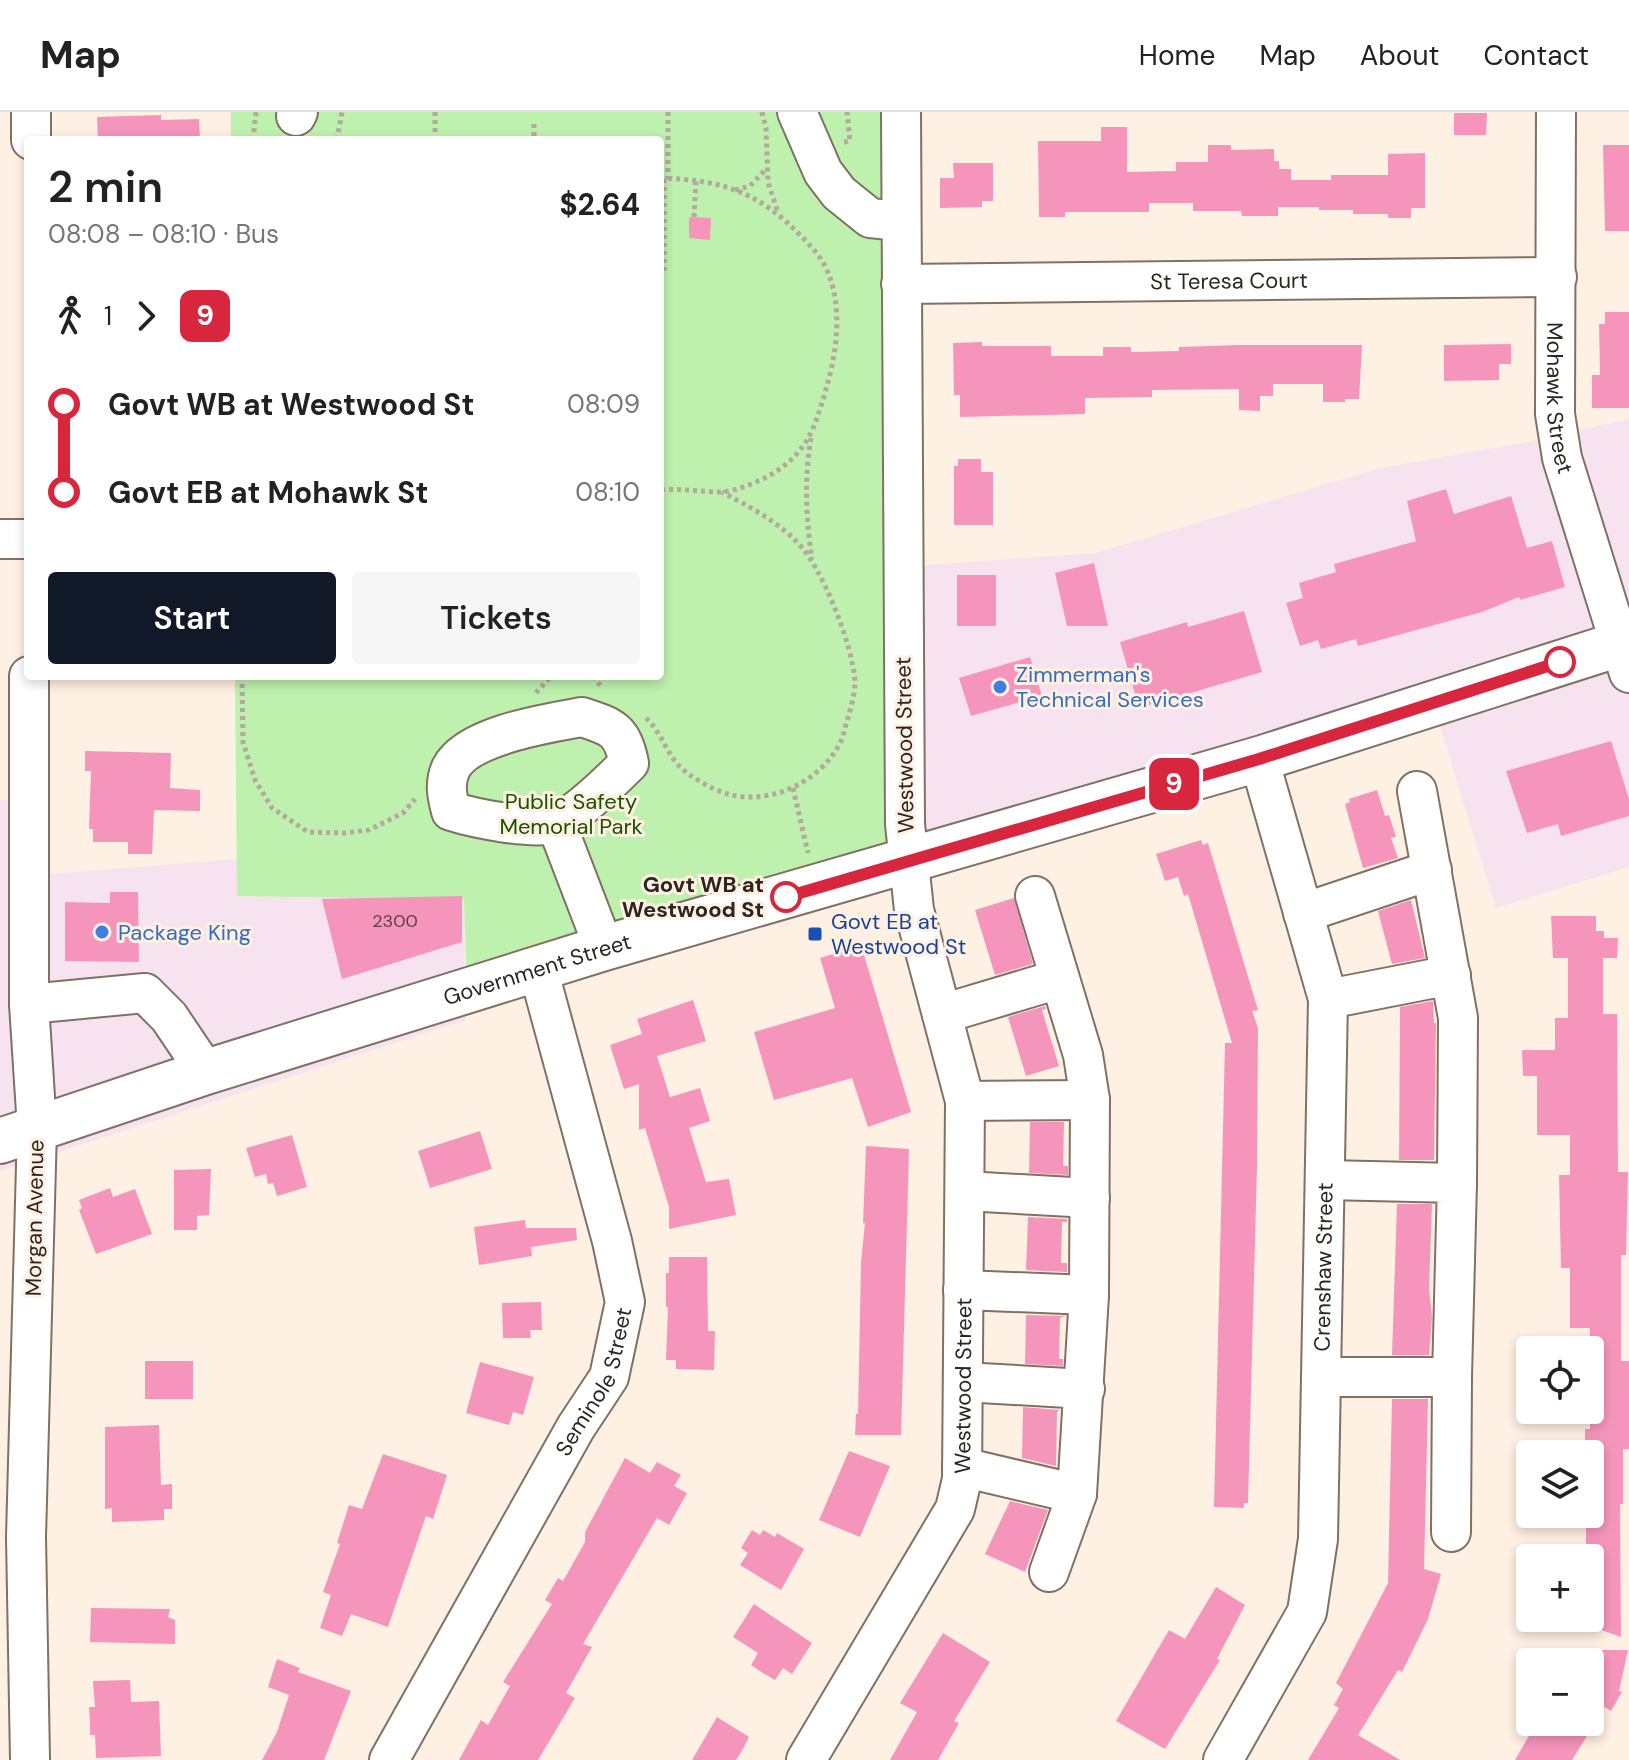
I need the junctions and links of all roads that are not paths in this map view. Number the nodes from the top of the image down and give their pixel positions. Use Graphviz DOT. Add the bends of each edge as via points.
graph roads {
  1 [pos="31,112"];
  2 [pos="797,112"];
  3 [pos="901,112"];
  4 [pos="1556,112"];
  5 [pos="31,136"];
  6 [pos="900,221"];
  7 [pos="1557,277"];
  8 [pos="901,284"];
  9 [pos="0,539"];
  10 [pos="24,539"];
  11 [pos="1626,652"];
  12 [pos="29,680"];
  13 [pos="1259,759"];
  14 [pos="1417,791"];
  15 [pos="556,823"];
  16 [pos="908,862"];
  17 [pos="1432,870"];
  18 [pos="1035,896"];
  19 [pos="1303,913"];
  20 [pos="604,948"];
  21 [pos="538,969"];
  22 [pos="1451,975"];
  23 [pos="1059,979"];
  24 [pos="1328,999"];
  25 [pos="29,1004"];
  26 [pos="942,1014"];
  27 [pos="206,1072"];
  28 [pos="1090,1100"];
  29 [pos="965,1101"];
  30 [pos="18,1135"];
  31 [pos="1326,1180"];
  32 [pos="1457,1183"];
  33 [pos="965,1191"];
  34 [pos="1090,1198"];
  35 [pos="963,1290"];
  36 [pos="1089,1295"];
  37 [pos="1322,1377"];
  38 [pos="1452,1377"];
  39 [pos="963,1382"];
  40 [pos="1085,1389"];
  41 [pos="962,1467"];
  42 [pos="1077,1494"];
  43 [pos="1451,1532"];
  44 [pos="1049,1572"];
  45 [pos="30,1760"];
  46 [pos="389,1760"];
  47 [pos="806,1760"];
  48 [pos="1223,1760"];
  1 -- 5 [label="street"];
  2 -- 6 [label="street" via="823,172 839,193 870,218"];
  3 -- 6 [label="street, Westwood Street"];
  4 -- 7 [label="street, Mohawk Street"];
  6 -- 8 [label="street, Westwood Street"];
  7 -- 8 [label="street, St Teresa Court"];
  7 -- 11 [label="street, Mohawk Street" via="1555,414 1560,443"];
  8 -- 16 [label="street, Westwood Street"];
  9 -- 10 [label="street"];
  11 -- 13 [label="main road, Government Street"];
  12 -- 25 [label="street, Morgan Avenue"];
  13 -- 16 [label="main road, Government Street"];
  13 -- 19 [label="street, Crenshaw Street"];
  14 -- 17 [label="street"];
  15 -- 20 [label="street"];
  16 -- 20 [label="main road, Government Street"];
  16 -- 26 [label="street, Westwood Street" via="913,907"];
  17 -- 19 [label="street"];
  17 -- 22 [label="street"];
  18 -- 23 [label="street"];
  19 -- 24 [label="street, Crenshaw Street"];
  20 -- 21 [label="main road, Government Street"];
  21 -- 27 [label="main road, Government Street"];
  21 -- 46 [label="street, Seminole Street" via="625,1302 609,1377"];
  22 -- 24 [label="street"];
  22 -- 32 [label="street" via="1458,1018"];
  23 -- 26 [label="street"];
  23 -- 28 [label="street" via="1083,1055"];
  24 -- 31 [label="street, Crenshaw Street"];
  25 -- 27 [label="street" via="145,993 169,1017"];
  25 -- 30 [label="street, Morgan Avenue"];
  26 -- 29 [label="street, Westwood Street"];
  27 -- 30 [label="main road, Government Street"];
  28 -- 29 [label="street"];
  28 -- 34 [label="street"];
  29 -- 33 [label="street, Westwood Street"];
  30 -- 45 [label="street, Morgan Avenue"];
  31 -- 32 [label="street"];
  31 -- 37 [label="street, Crenshaw Street"];
  32 -- 38 [label="street"];
  33 -- 34 [label="street"];
  33 -- 35 [label="street, Westwood Street"];
  34 -- 36 [label="street"];
  35 -- 36 [label="street"];
  35 -- 39 [label="street, Westwood Street"];
  36 -- 40 [label="street"];
  37 -- 38 [label="street"];
  37 -- 48 [label="street, Crenshaw Street" via="1318,1539 1307,1612"];
  38 -- 43 [label="street"];
  39 -- 40 [label="street"];
  39 -- 41 [label="street, Westwood Street"];
  40 -- 42 [label="street"];
  41 -- 42 [label="street"];
  41 -- 47 [label="street, Westwood Street" via="955,1509"];
  42 -- 44 [label="street"];
}
